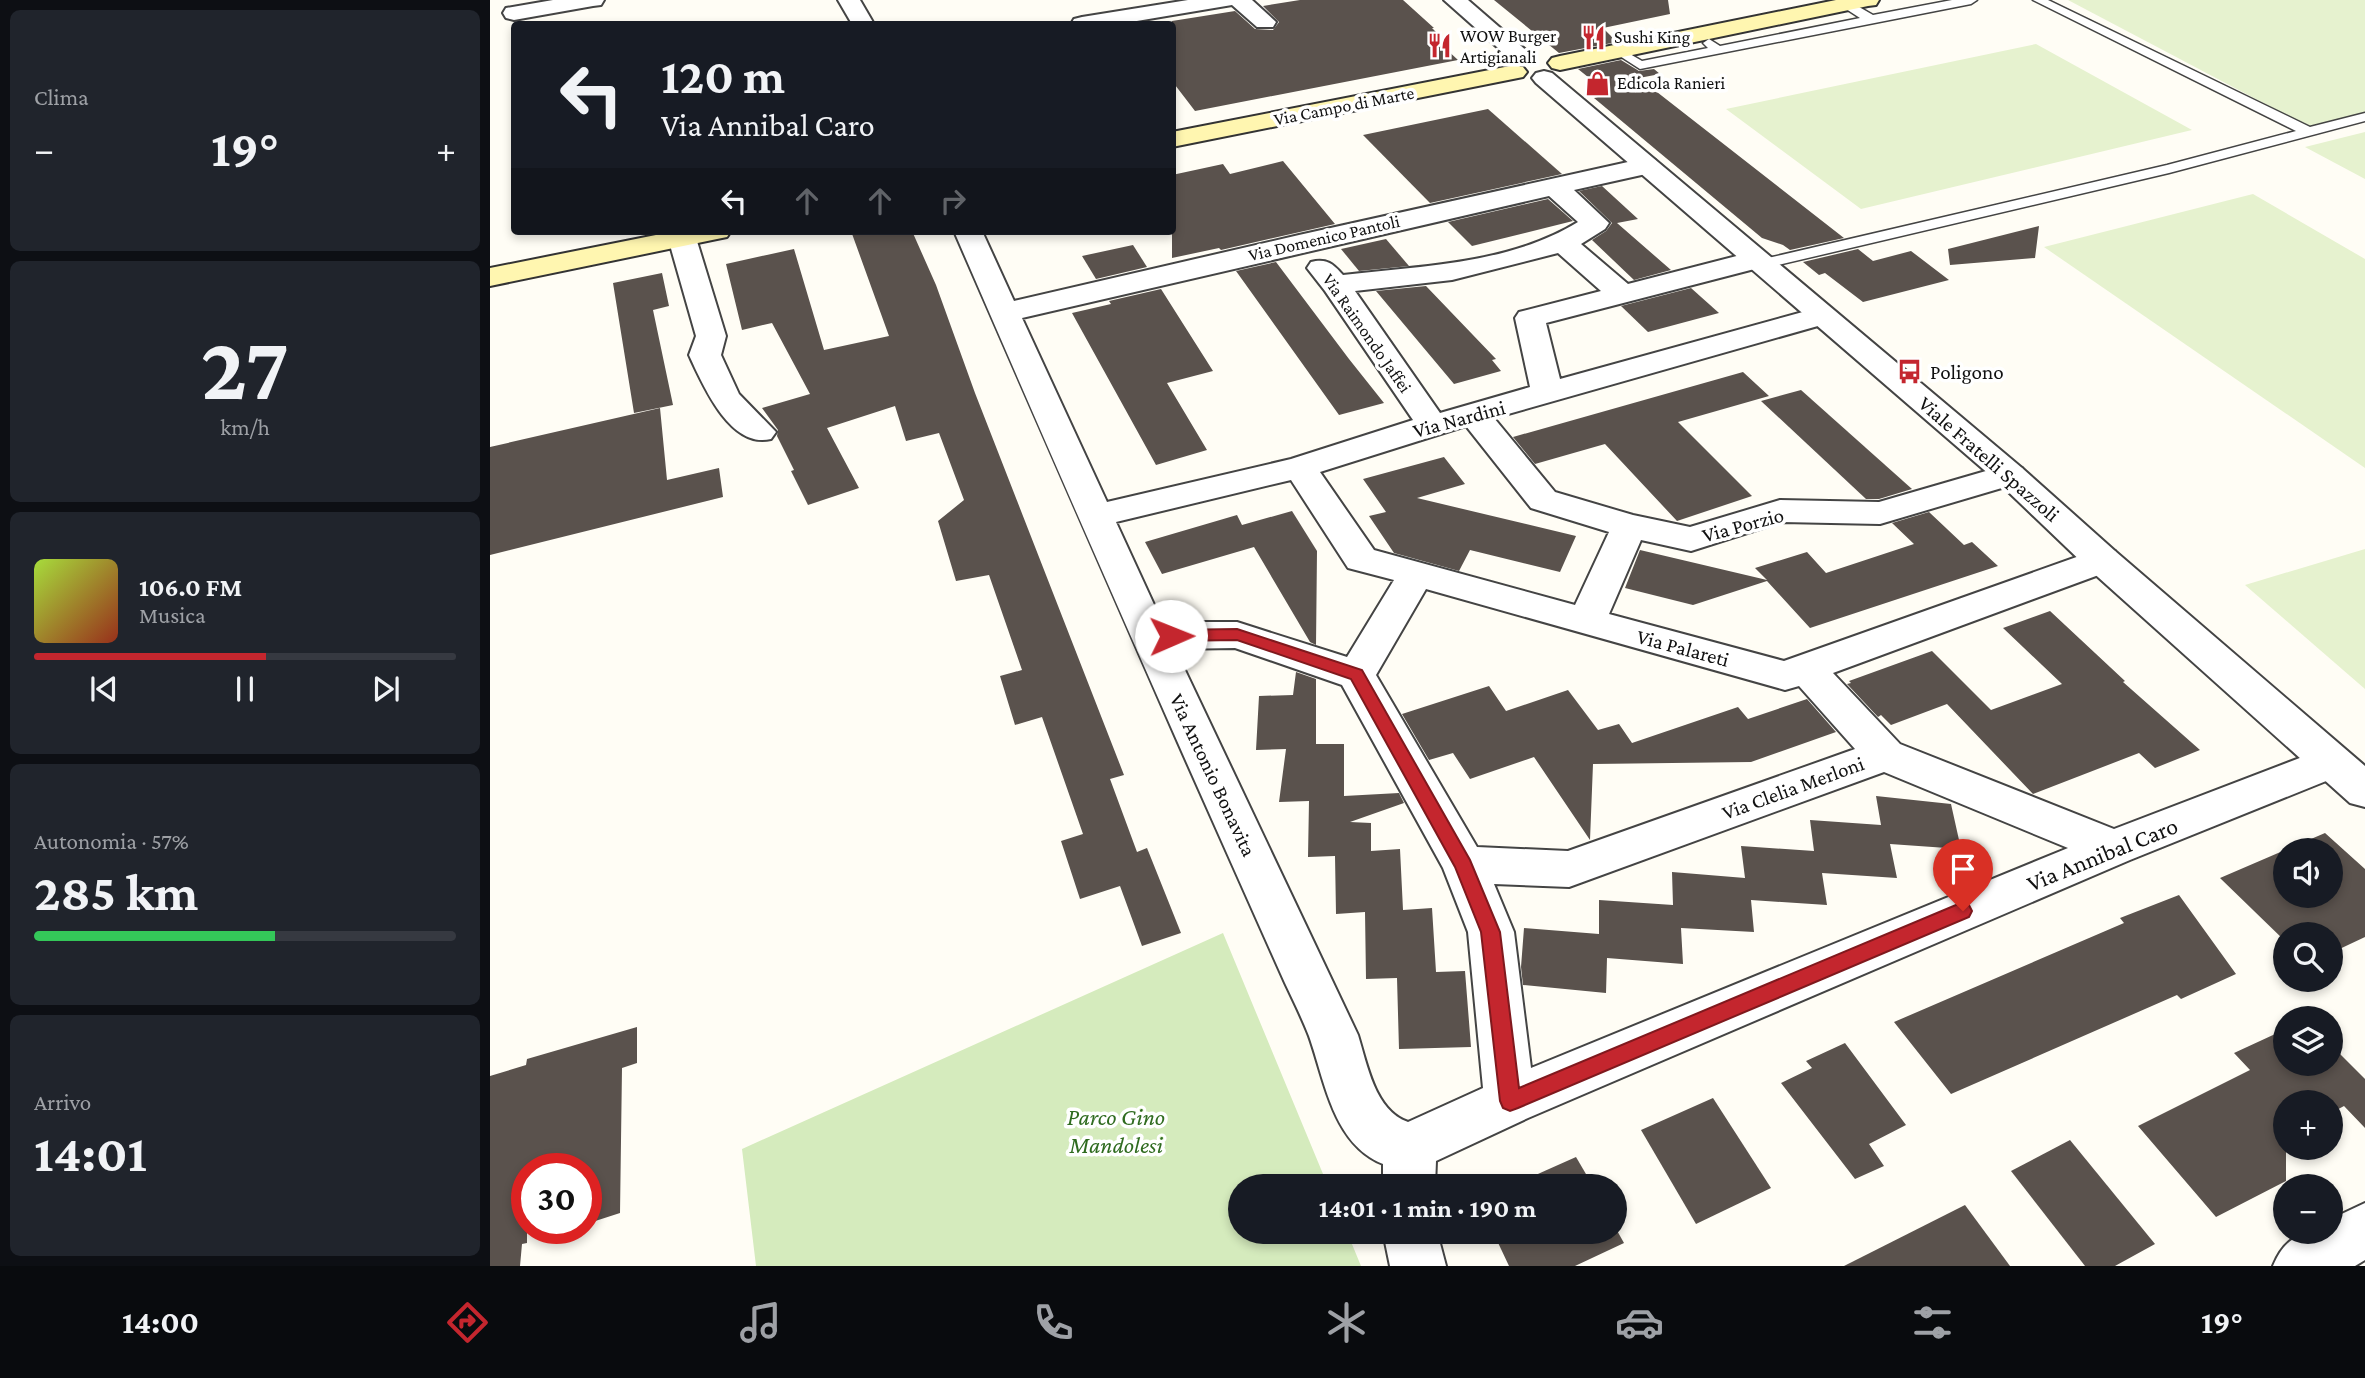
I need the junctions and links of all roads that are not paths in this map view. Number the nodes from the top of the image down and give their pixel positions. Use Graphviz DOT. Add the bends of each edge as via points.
graph roads {
  1 [pos="849,0"];
  2 [pos="1227,0"];
  3 [pos="1240,0"];
  4 [pos="1455,0"];
  5 [pos="1971,0"];
  6 [pos="2039,0"];
  7 [pos="600,4"];
  8 [pos="1862,8"];
  9 [pos="514,13"];
  10 [pos="861,21"];
  11 [pos="1100,21"];
  12 [pos="1265,22"];
  13 [pos="1698,34"];
  14 [pos="1718,50"];
  15 [pos="1618,51"];
  16 [pos="1536,68"];
  17 [pos="2365,117"];
  18 [pos="2309,131"];
  19 [pos="1176,139"];
  20 [pos="1646,166"];
  21 [pos="1554,186"];
  22 [pos="697,235"];
  23 [pos="970,235"];
  24 [pos="682,238"];
  25 [pos="1299,243"];
  26 [pos="1563,243"];
  27 [pos="1759,262"];
  28 [pos="490,277"];
  29 [pos="1336,285"];
  30 [pos="1622,294"];
  31 [pos="1003,313"];
  32 [pos="1821,316"];
  33 [pos="1548,394"];
  34 [pos="1474,415"];
  35 [pos="1432,425"];
  36 [pos="759,432"];
  37 [pos="1300,467"];
  38 [pos="2010,475"];
  39 [pos="1096,516"];
  40 [pos="1629,526"];
  41 [pos="2102,560"];
  42 [pos="1415,576"];
  43 [pos="1586,622"];
  44 [pos="1149,636"];
  45 [pos="1807,670"];
  46 [pos="1356,675"];
  47 [pos="1885,755"];
  48 [pos="2348,777"];
  49 [pos="2113,848"];
  50 [pos="1464,865"];
  51 [pos="1510,1101"];
  52 [pos="1410,1167"];
  53 [pos="2365,1230"];
  54 [pos="1413,1244"];
  55 [pos="1418,1266"];
  56 [pos="2301,1266"];
  1 -- 10 [label="street"];
  2 -- 11 [label="street"];
  3 -- 12 [label="street"];
  4 -- 16 [label="street, Viale Fratelli Spazzoli"];
  5 -- 8 [label="lane"];
  6 -- 18 [label="lane"];
  7 -- 9 [label="street"];
  8 -- 13 [label="main road, Via Campo di Marte"];
  8 -- 14 [label="lane"];
  13 -- 14 [label="lane"];
  13 -- 15 [label="main road, Via Campo di Marte"];
  14 -- 15 [label="lane" via="1640,65"];
  15 -- 16 [label="main road, Via Campo di Marte"];
  16 -- 19 [label="main road, Via Campo di Marte"];
  16 -- 20 [label="street, Viale Fratelli Spazzoli"];
  17 -- 18 [label="lane"];
  18 -- 27 [label="lane" via="2169,169"];
  20 -- 21 [label="street, Via Domenico Pantoli"];
  20 -- 27 [label="street, Viale Fratelli Spazzoli"];
  21 -- 25 [label="street, Via Domenico Pantoli"];
  21 -- 26 [label="street" via="1595,223"];
  22 -- 24 [label="main road"];
  23 -- 31 [label="street, Via Antonio Bonavita"];
  24 -- 28 [label="main road"];
  24 -- 36 [label="street" via="711,336 705,355 725,398"];
  25 -- 29 [label="street, Via Raimondo Jaffei"];
  25 -- 31 [label="street, Via Domenico Pantoli"];
  26 -- 29 [label="street" via="1452,271"];
  26 -- 30 [label="street"];
  27 -- 30 [label="street"];
  27 -- 32 [label="street, Viale Fratelli Spazzoli"];
  29 -- 35 [label="street, Via Raimondo Jaffei"];
  30 -- 33 [label="street" via="1530,318"];
  31 -- 39 [label="street, Via Antonio Bonavita"];
  32 -- 33 [label="street, Via Nardini"];
  32 -- 38 [label="street, Viale Fratelli Spazzoli"];
  33 -- 34 [label="street, Via Nardini"];
  34 -- 35 [label="street, Via Nardini"];
  34 -- 40 [label="street, Via Porzio" via="1543,500"];
  35 -- 37 [label="street, Via Nardini"];
  37 -- 39 [label="street, Via Nardini"];
  37 -- 42 [label="street, Via Palareti" via="1361,559"];
  38 -- 40 [label="street, Via Porzio" via="1880,513 1780,511 1690,539"];
  38 -- 41 [label="street, Viale Fratelli Spazzoli"];
  39 -- 44 [label="street, Via Antonio Bonavita"];
  40 -- 43 [label="street"];
  41 -- 45 [label="street, Via Palareti"];
  41 -- 48 [label="street, Viale Fratelli Spazzoli"];
  42 -- 43 [label="street, Via Palareti"];
  42 -- 46 [label="street"];
  43 -- 45 [label="street, Via Palareti" via="1785,676"];
  44 -- 46 [label="street" via="1237,635"];
  44 -- 52 [label="street, Via Antonio Bonavita" via="1333,1035 1353,1095 1370,1125 1397,1146"];
  45 -- 47 [label="street"];
  46 -- 50 [label="street"];
  47 -- 49 [label="street, Via Clelia Merloni"];
  47 -- 50 [label="street, Via Clelia Merloni" via="1569,869"];
  48 -- 49 [label="street, Via Annibal Caro"];
  49 -- 51 [label="street, Via Annibal Caro"];
  50 -- 51 [label="street" via="1491,932"];
  51 -- 52 [label="street, Via Annibal Caro"];
  53 -- 56 [label="street"];
  54 -- 55 [label="street"];
}
